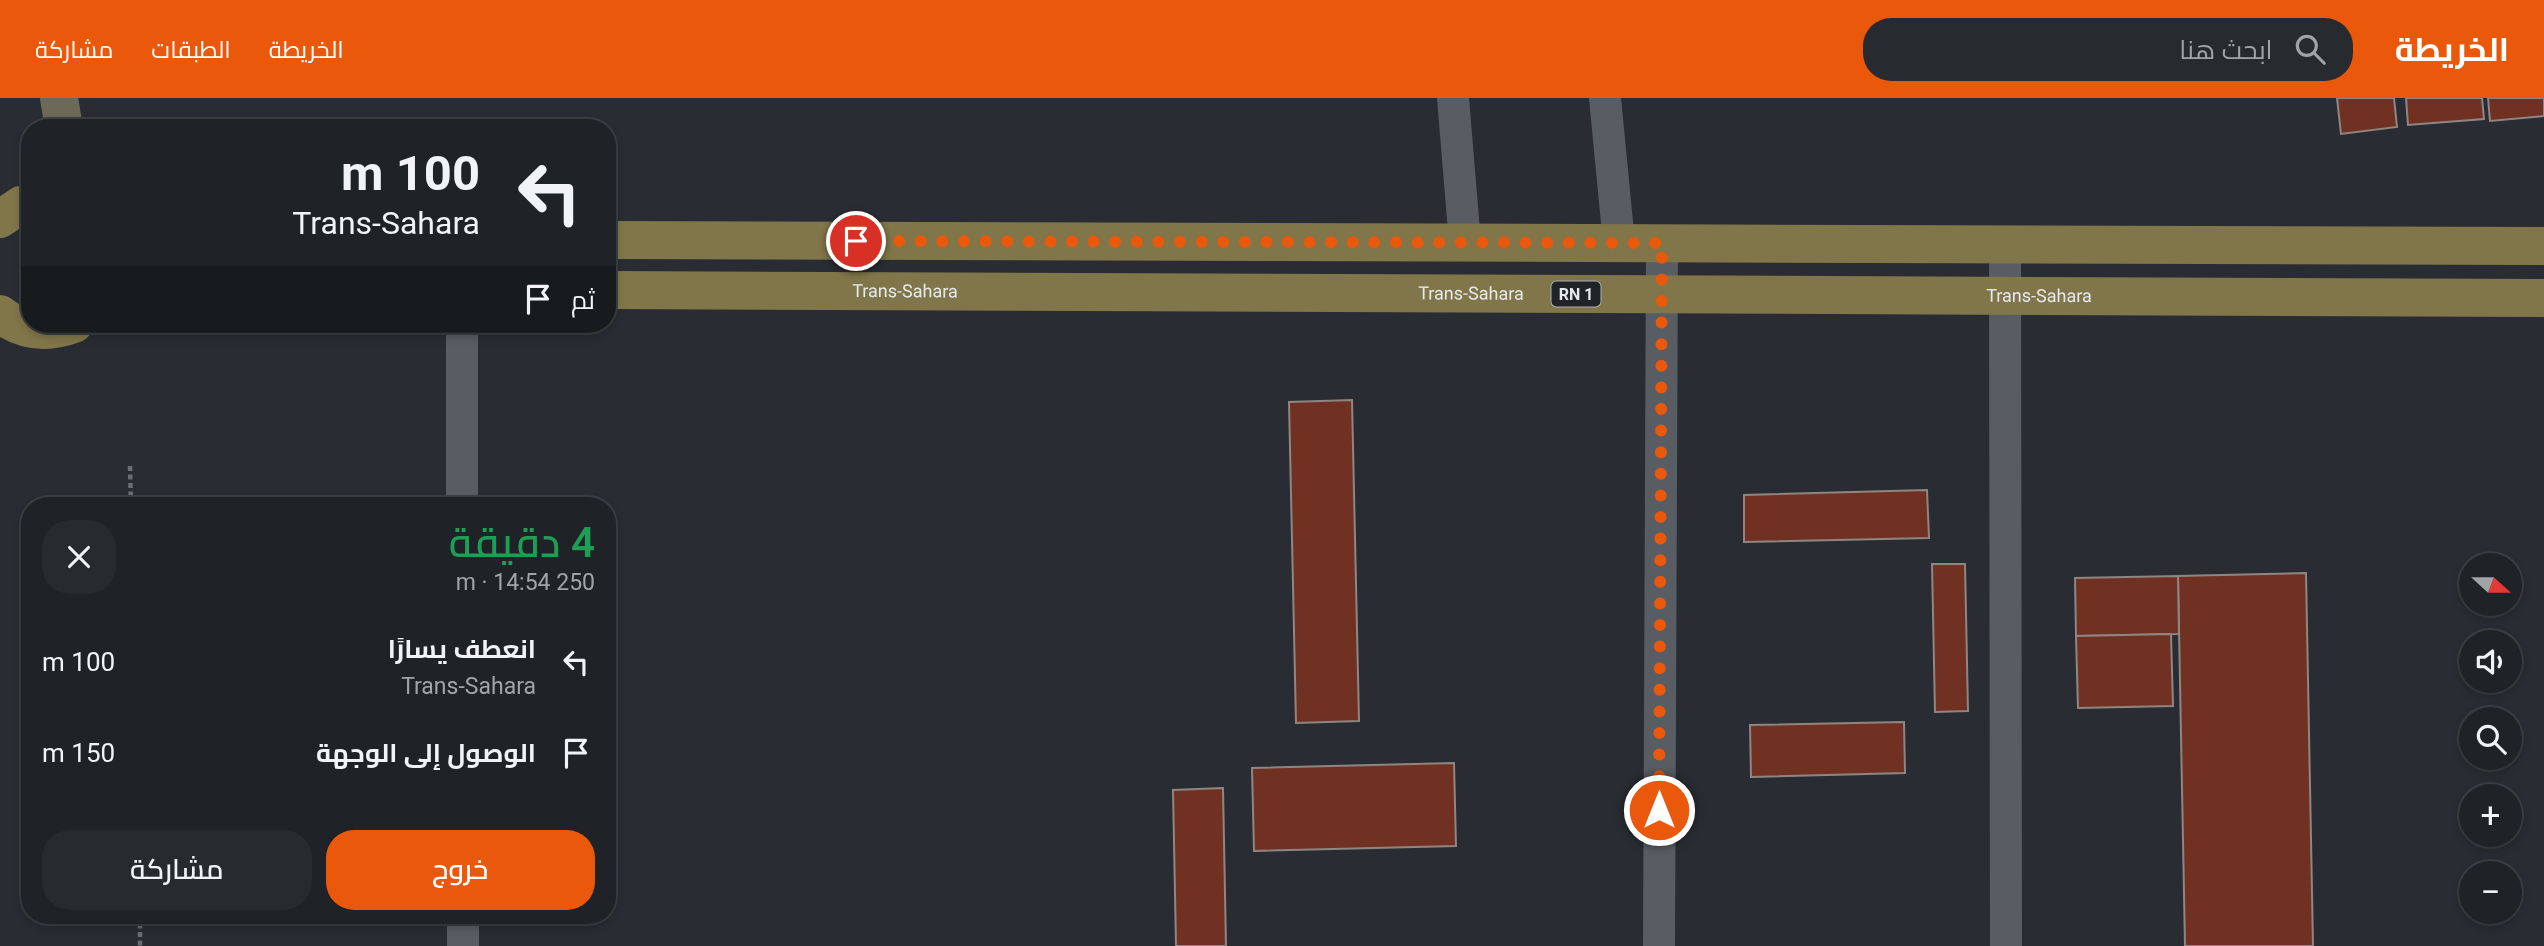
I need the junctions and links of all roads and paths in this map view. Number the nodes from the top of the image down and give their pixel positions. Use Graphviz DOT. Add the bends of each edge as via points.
graph roads {
  1 [pos="59,98"];
  2 [pos="1453,98"];
  3 [pos="1605,98"];
  4 [pos="62,119"];
  5 [pos="616,240"];
  6 [pos="1465,243"];
  7 [pos="1619,243"];
  8 [pos="1662,243"];
  9 [pos="2005,245"];
  10 [pos="2544,246"];
  11 [pos="616,290"];
  12 [pos="1661,295"];
  13 [pos="2005,296"];
  14 [pos="2544,298"];
  15 [pos="0,314"];
  16 [pos="21,327"];
  17 [pos="462,333"];
  18 [pos="130,466"];
  19 [pos="131,497"];
  20 [pos="463,497"];
  21 [pos="140,924"];
  22 [pos="463,924"];
  23 [pos="140,946"];
  24 [pos="463,946"];
  25 [pos="1659,946"];
  26 [pos="2006,946"];
  1 -- 4 [label="main road"];
  2 -- 6 [label="street"];
  3 -- 7 [label="street"];
  5 -- 6 [label="main road"];
  6 -- 7 [label="main road"];
  7 -- 8 [label="main road"];
  8 -- 9 [label="main road"];
  8 -- 12 [label="street"];
  9 -- 10 [label="main road"];
  9 -- 13 [label="street"];
  11 -- 12 [label="main road, Trans-Sahara / RN 1"];
  12 -- 13 [label="main road, Trans-Sahara / RN 1"];
  12 -- 25 [label="street"];
  13 -- 14 [label="main road, Trans-Sahara / RN 1"];
  13 -- 26 [label="street"];
  15 -- 16 [label="main road"];
  17 -- 20 [label="street"];
  18 -- 19 [label="path"];
  21 -- 23 [label="path"];
  22 -- 24 [label="street"];
}
